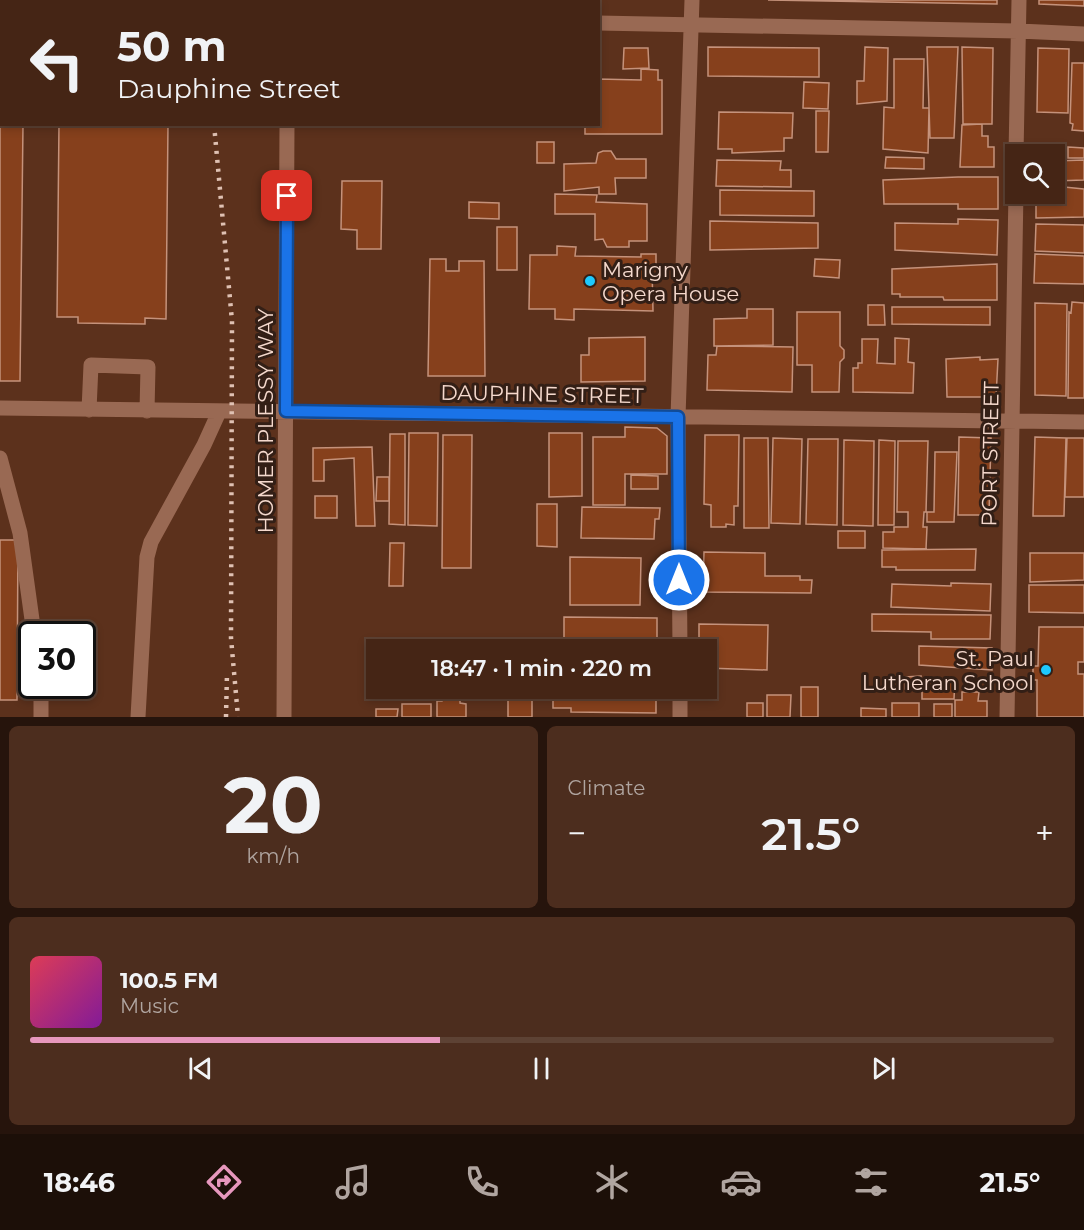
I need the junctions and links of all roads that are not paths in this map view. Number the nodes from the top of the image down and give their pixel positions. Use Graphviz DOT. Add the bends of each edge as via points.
graph roads {
  1 [pos="692,0"];
  2 [pos="1019,0"];
  3 [pos="600,23"];
  4 [pos="691,25"];
  5 [pos="1019,31"];
  6 [pos="1084,34"];
  7 [pos="287,126"];
  8 [pos="1016,144"];
  9 [pos="1016,204"];
  10 [pos="0,408"];
  11 [pos="89,410"];
  12 [pos="147,411"];
  13 [pos="286,411"];
  14 [pos="219,412"];
  15 [pos="678,417"];
  16 [pos="1011,422"];
  17 [pos="1084,422"];
  18 [pos="0,458"];
  19 [pos="32,621"];
  20 [pos="680,639"];
  21 [pos="41,699"];
  22 [pos="680,699"];
  23 [pos="41,717"];
  24 [pos="138,717"];
  25 [pos="284,717"];
  26 [pos="680,717"];
  27 [pos="1007,717"];
  1 -- 4 [label="street"];
  2 -- 5 [label="street"];
  3 -- 4 [label="street"];
  4 -- 5 [label="street"];
  4 -- 15 [label="street"];
  5 -- 6 [label="street"];
  5 -- 8 [label="street"];
  7 -- 13 [label="street, HOMER PLESSY WAY"];
  9 -- 16 [label="street, PORT STREET"];
  10 -- 11 [label="street, DAUPHINE STREET"];
  11 -- 12 [label="street, DAUPHINE STREET"];
  11 -- 12 [label="street" via="91,365 148,367"];
  12 -- 14 [label="street, DAUPHINE STREET"];
  13 -- 14 [label="street, DAUPHINE STREET"];
  13 -- 15 [label="street, DAUPHINE STREET"];
  13 -- 25 [label="street, HOMER PLESSY WAY"];
  14 -- 24 [label="street" via="151,542 147,557"];
  15 -- 16 [label="street, DAUPHINE STREET"];
  15 -- 20 [label="street"];
  16 -- 17 [label="street, DAUPHINE STREET"];
  16 -- 27 [label="street, PORT STREET"];
  18 -- 19 [label="street" via="20,533"];
  21 -- 23 [label="street"];
  22 -- 26 [label="street"];
}
